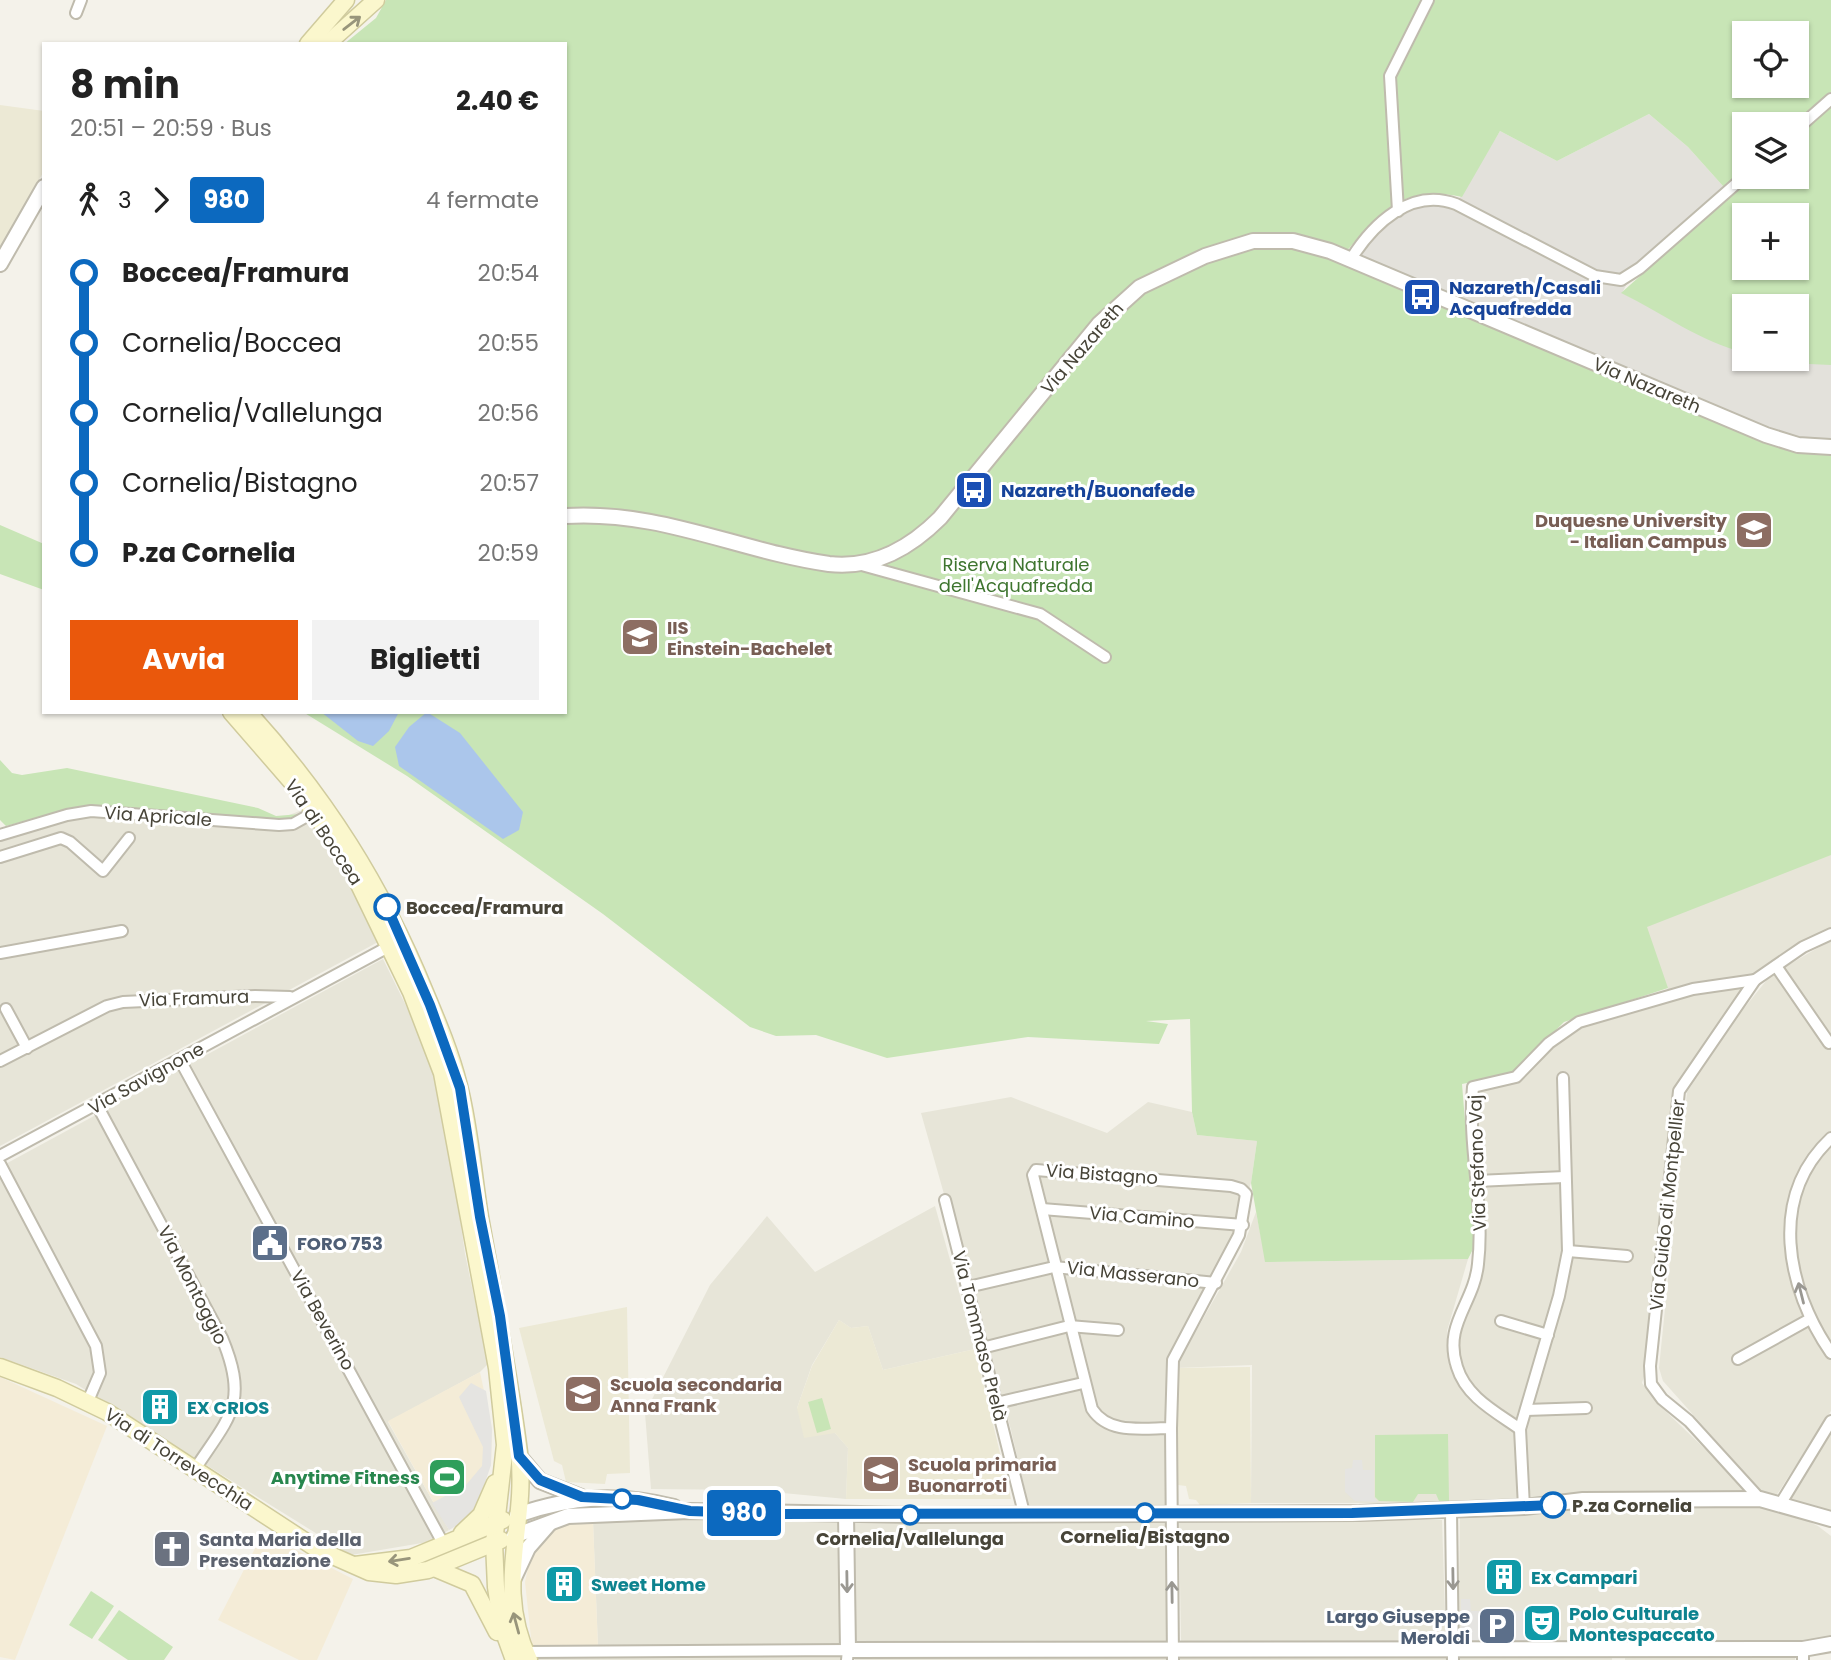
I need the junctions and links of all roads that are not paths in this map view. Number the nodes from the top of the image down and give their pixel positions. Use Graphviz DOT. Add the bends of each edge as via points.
graph roads {
  1 [pos="81,0"];
  2 [pos="346,0"];
  3 [pos="376,0"];
  4 [pos="1428,0"];
  5 [pos="76,13"];
  6 [pos="310,42"];
  7 [pos="329,42"];
  8 [pos="1831,99"];
  9 [pos="1809,118"];
  10 [pos="1732,187"];
  11 [pos="42,190"];
  12 [pos="1398,211"];
  13 [pos="1350,259"];
  14 [pos="0,264"];
  15 [pos="1831,447"];
  16 [pos="567,516"];
  17 [pos="858,564"];
  18 [pos="1105,657"];
  19 [pos="233,714"];
  20 [pos="250,714"];
  21 [pos="320,808"];
  22 [pos="0,835"];
  23 [pos="129,838"];
  24 [pos="0,857"];
  25 [pos="122,931"];
  26 [pos="1830,936"];
  27 [pos="390,946"];
  28 [pos="0,953"];
  29 [pos="1776,966"];
  30 [pos="1755,980"];
  31 [pos="290,998"];
  32 [pos="6,1009"];
  33 [pos="1829,1043"];
  34 [pos="27,1048"];
  35 [pos="180,1060"];
  36 [pos="0,1061"];
  37 [pos="1563,1078"];
  38 [pos="97,1105"];
  39 [pos="1831,1138"];
  40 [pos="0,1156"];
  41 [pos="0,1164"];
  42 [pos="1565,1177"];
  43 [pos="1477,1181"];
  44 [pos="945,1200"];
  45 [pos="1042,1209"];
  46 [pos="1243,1225"];
  47 [pos="1568,1251"];
  48 [pos="1627,1256"];
  49 [pos="1054,1266"];
  50 [pos="1216,1283"];
  51 [pos="968,1287"];
  52 [pos="1810,1319"];
  53 [pos="1501,1321"];
  54 [pos="1069,1326"];
  55 [pos="1118,1330"];
  56 [pos="1548,1335"];
  57 [pos="982,1348"];
  58 [pos="1831,1353"];
  59 [pos="1738,1359"];
  60 [pos="0,1367"];
  61 [pos="1083,1382"];
  62 [pos="88,1401"];
  63 [pos="996,1404"];
  64 [pos="1586,1408"];
  65 [pos="1526,1410"];
  66 [pos="1831,1421"];
  67 [pos="1171,1428"];
  68 [pos="1520,1429"];
  69 [pos="512,1454"];
  70 [pos="195,1469"];
  71 [pos="582,1497"];
  72 [pos="1760,1499"];
  73 [pos="1781,1503"];
  74 [pos="1524,1507"];
  75 [pos="690,1511"];
  76 [pos="1451,1511"];
  77 [pos="1024,1513"];
  78 [pos="1171,1513"];
  79 [pos="846,1514"];
  80 [pos="517,1515"];
  81 [pos="1830,1520"];
  82 [pos="552,1521"];
  83 [pos="496,1523"];
  84 [pos="513,1536"];
  85 [pos="494,1543"];
  86 [pos="444,1545"];
  87 [pos="352,1565"];
  88 [pos="434,1568"];
  89 [pos="511,1584"];
  90 [pos="1831,1644"];
  91 [pos="848,1655"];
  92 [pos="1173,1655"];
  93 [pos="1453,1655"];
  94 [pos="1619,1655"];
  95 [pos="1803,1655"];
  96 [pos="520,1656"];
  1 -- 5 [label="street"];
  2 -- 6 [label="main road"];
  7 -- 3 [label="main road, one-way"];
  4 -- 12 [label="street" via="1390,76"];
  8 -- 9 [label="street"];
  10 -- 12 [label="street" via="1631,276 1615,281 1595,276 1451,202 1424,200"];
  11 -- 14 [label="street"];
  12 -- 13 [label="street" via="1374,230"];
  13 -- 15 [label="street, Via Nazareth" via="1766,435 1798,445"];
  13 -- 17 [label="street, Via Nazareth" via="1293,241 1261,239 1205,256 1150,281 1099,324 933,525 887,556"];
  16 -- 17 [label="street, Via Nazareth" via="645,519 811,561"];
  17 -- 18 [label="street" via="1040,614"];
  19 -- 21 [label="main road, Via di Boccea"];
  20 -- 21 [label="main road, Via di Boccea"];
  21 -- 22 [label="street, Via Apricale" via="293,824 279,825 91,811"];
  21 -- 27 [label="main road, Via di Boccea"];
  21 -- 69 [label="main road, Via di Boccea" via="386,907 457,1079 500,1316"];
  23 -- 24 [label="street, Via Apricale" via="103,871 61,838"];
  25 -- 28 [label="street"];
  26 -- 29 [label="street, Via Guido di Montpellier"];
  27 -- 31 [label="street, Via Framura"];
  27 -- 69 [label="main road, Via di Boccea" via="426,1027 446,1088"];
  29 -- 30 [label="street, Via Guido di Montpellier"];
  29 -- 33 [label="street"];
  30 -- 43 [label="street, Via Stefano Vaj" via="1693,989 1579,1021 1516,1077 1474,1086"];
  30 -- 72 [label="street, Via Guido di Montpellier" via="1678,1095 1650,1372 1651,1384 1662,1399"];
  31 -- 34 [label="street, Via Framura" via="122,1002"];
  31 -- 35 [label="street, Via Savignone"];
  32 -- 34 [label="street"];
  34 -- 36 [label="street, Via Framura"];
  35 -- 38 [label="street, Via Savignone"];
  35 -- 86 [label="street, Via Beverino"];
  37 -- 42 [label="street"];
  38 -- 40 [label="street, Via Savignone"];
  38 -- 70 [label="street, Via Montoggio" via="233,1365 237,1386 232,1412"];
  52 -- 39 [label="street, one-way" via="1791,1245 1791,1205 1804,1169"];
  41 -- 62 [label="street" via="96,1346 100,1373"];
  42 -- 43 [label="street"];
  42 -- 47 [label="street"];
  43 -- 68 [label="street, Via Stefano Vaj" via="1478,1267 1453,1331 1452,1349 1459,1373 1472,1393"];
  44 -- 51 [label="street, Via Tommaso Prelà"];
  45 -- 46 [label="street, Via Camino"];
  45 -- 46 [label="street, Via Bistagno" via="1033,1173 1039,1169 1236,1187 1246,1197"];
  45 -- 49 [label="street, Via Bistagno"];
  46 -- 50 [label="street, Via Bistagno"];
  47 -- 48 [label="street"];
  47 -- 56 [label="street"];
  49 -- 50 [label="street, Via Masserano"];
  49 -- 51 [label="street, Via Masserano"];
  49 -- 54 [label="street, Via Bistagno"];
  50 -- 67 [label="street, Via Bistagno" via="1173,1360"];
  51 -- 57 [label="street, Via Tommaso Prelà"];
  52 -- 58 [label="street"];
  52 -- 59 [label="street"];
  53 -- 56 [label="street"];
  54 -- 55 [label="street"];
  54 -- 57 [label="street"];
  54 -- 61 [label="street, Via Bistagno"];
  56 -- 65 [label="street"];
  57 -- 63 [label="street, Via Tommaso Prelà"];
  60 -- 62 [label="main road, Via di Torrevecchia"];
  61 -- 63 [label="street"];
  61 -- 67 [label="street, Via Bistagno" via="1094,1411 1108,1424"];
  62 -- 70 [label="main road, Via di Torrevecchia"];
  63 -- 77 [label="street, Via Tommaso Prelà"];
  64 -- 65 [label="street"];
  65 -- 68 [label="street"];
  66 -- 73 [label="street"];
  67 -- 78 [label="street, Via Bistagno"];
  68 -- 74 [label="street"];
  69 -- 71 [label="street" via="540,1480"];
  69 -- 80 [label="main road, Via di Boccea"];
  69 -- 83 [label="main road, Via di Boccea"];
  69 -- 86 [label="main road" via="485,1508 472,1525"];
  70 -- 87 [label="main road, Via di Torrevecchia" via="317,1549"];
  71 -- 75 [label="street" via="638,1500"];
  71 -- 80 [label="street"];
  72 -- 73 [label="street"];
  72 -- 74 [label="street" via="1583,1500"];
  73 -- 81 [label="street"];
  74 -- 76 [label="street"];
  75 -- 79 [label="street"];
  75 -- 82 [label="street" via="582,1514"];
  76 -- 78 [label="street"];
  76 -- 93 [label="street, one-way"];
  77 -- 78 [label="street"];
  77 -- 79 [label="street"];
  92 -- 78 [label="street, Via Bistagno, one-way"];
  79 -- 91 [label="street, one-way"];
  80 -- 83 [label="main road"];
  80 -- 84 [label="main road, Via di Boccea"];
  82 -- 84 [label="street"];
  82 -- 89 [label="street" via="528,1548"];
  83 -- 85 [label="main road, Via di Boccea"];
  83 -- 86 [label="main road"];
  84 -- 85 [label="main road, Via di Torrevecchia"];
  84 -- 89 [label="main road, Via di Boccea"];
  85 -- 88 [label="main road, Via di Torrevecchia"];
  85 -- 96 [label="main road, Via di Boccea" via="497,1602"];
  86 -- 87 [label="main road, one-way" via="404,1560"];
  87 -- 88 [label="main road, Via di Torrevecchia" via="388,1575"];
  88 -- 96 [label="main road" via="471,1584"];
  96 -- 89 [label="main road, Via di Boccea, one-way"];
  90 -- 95 [label="street"];
  91 -- 92 [label="street"];
  91 -- 96 [label="street"];
  92 -- 93 [label="street"];
  93 -- 94 [label="street"];
  94 -- 95 [label="street"];
}
